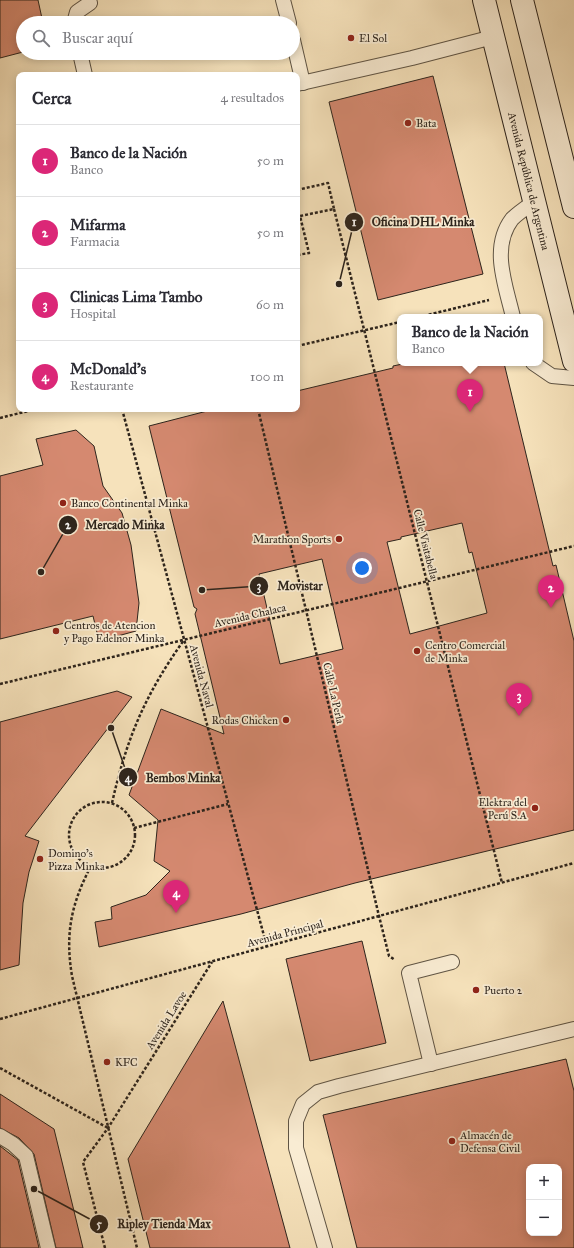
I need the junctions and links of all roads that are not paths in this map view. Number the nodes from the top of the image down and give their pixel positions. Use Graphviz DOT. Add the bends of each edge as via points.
graph roads {
  1 [pos="284,0"];
  2 [pos="484,0"];
  3 [pos="522,0"];
  4 [pos="90,4"];
  5 [pos="77,16"];
  6 [pos="287,16"];
  7 [pos="493,37"];
  8 [pos="82,60"];
  9 [pos="296,60"];
  10 [pos="84,72"];
  11 [pos="298,72"];
  12 [pos="300,84"];
  13 [pos="570,175"];
  14 [pos="534,202"];
  15 [pos="574,207"];
  16 [pos="512,314"];
  17 [pos="574,361"];
  18 [pos="537,366"];
  19 [pos="574,378"];
  20 [pos="452,962"];
  21 [pos="574,1029"];
  22 [pos="431,1064"];
  23 [pos="0,1136"];
  24 [pos="48,1248"];
  25 [pos="325,1248"];
  1 -- 6 [label="lane"];
  2 -- 7 [label="main road, Avenida República de Argentina"];
  3 -- 13 [label="main road"];
  4 -- 5 [label="lane" via="78,12"];
  7 -- 12 [label="lane"];
  7 -- 14 [label="main road, Avenida República de Argentina"];
  8 -- 10 [label="lane"];
  9 -- 11 [label="lane"];
  13 -- 15 [label="main road"];
  14 -- 16 [label="lane" via="513,219 503,238 500,251 499,258"];
  14 -- 17 [label="main road, Avenida República de Argentina"];
  18 -- 19 [label="lane" via="552,376"];
  20 -- 22 [label="lane" via="409,973"];
  21 -- 22 [label="lane"];
  22 -- 25 [label="lane" via="318,1092 304,1104 296,1121 296,1148"];
  23 -- 24 [label="lane" via="26,1156"];
}
